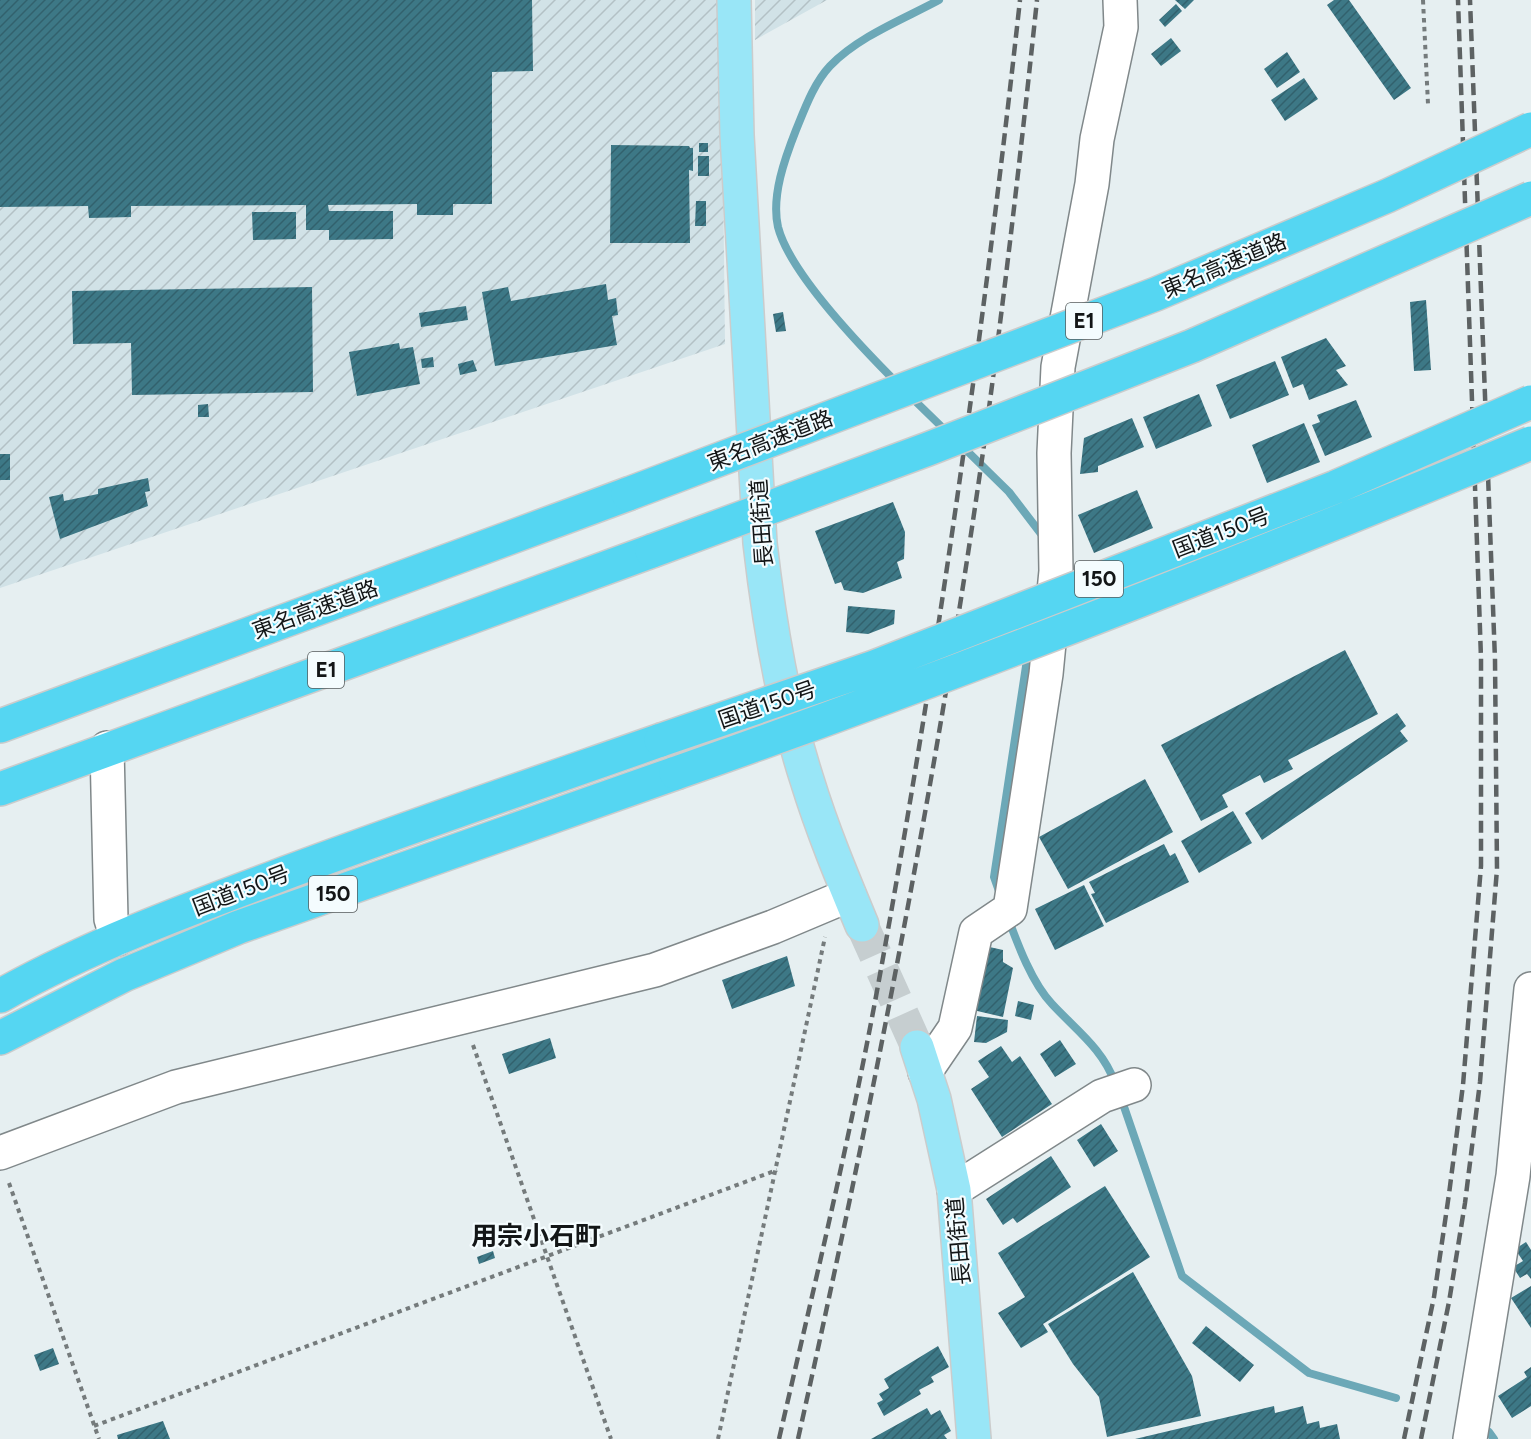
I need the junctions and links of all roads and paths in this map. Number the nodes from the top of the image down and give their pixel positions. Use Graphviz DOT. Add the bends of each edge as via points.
graph roads {
  1 [pos="734,0"];
  2 [pos="1119,0"];
  3 [pos="1423,0"];
  4 [pos="1428,104"];
  5 [pos="1531,129"];
  6 [pos="1531,198"];
  7 [pos="1531,402"];
  8 [pos="1531,444"];
  9 [pos="0,726"];
  10 [pos="107,748"];
  11 [pos="0,789"];
  12 [pos="848,908"];
  13 [pos="117,939"];
  14 [pos="1531,989"];
  15 [pos="0,996"];
  16 [pos="463,1016"];
  17 [pos="0,1038"];
  18 [pos="921,1060"];
  19 [pos="1134,1085"];
  20 [pos="1525,1127"];
  21 [pos="3,1163"];
  22 [pos="777,1170"];
  23 [pos="954,1191"];
  24 [pos="94,1426"];
  25 [pos="99,1439"];
  26 [pos="610,1439"];
  27 [pos="718,1439"];
  28 [pos="974,1439"];
  29 [pos="1470,1439"];
  1 -- 12 [label="main road, 長田街道" via="760,543 767,600 806,779"];
  2 -- 18 [label="street" via="1121,27 1097,140 1058,367 1054,453 1056,571 1046,674 1010,909 976,932 955,1028"];
  3 -- 4 [label="path"];
  5 -- 9 [label="highway, 東名高速道路 / E1, bridge" via="1387,196 1156,294"];
  6 -- 10 [label="highway, E1, bridge" via="1192,346 928,449"];
  7 -- 13 [label="highway, 国道150号 / 150, bridge" via="1336,487 896,659 393,832"];
  8 -- 17 [label="highway, 国道150号 / 150, bridge" via="884,700 239,927 124,975"];
  10 -- 11 [label="highway, E1"];
  10 -- 13 [label="street" via="111,919"];
  12 -- 16 [label="street" via="655,970"];
  12 -- 22 [label="path"];
  13 -- 15 [label="highway, 国道150号 / 150"];
  14 -- 20 [label="street"];
  16 -- 21 [label="street" via="176,1087"];
  16 -- 26 [label="path"];
  18 -- 23 [label="main road, 長田街道"];
  19 -- 23 [label="street" via="1102,1096"];
  20 -- 29 [label="street" via="1513,1176"];
  21 -- 24 [label="path"];
  22 -- 24 [label="path"];
  22 -- 27 [label="path"];
  23 -- 28 [label="main road, 長田街道"];
  24 -- 25 [label="path"];
}
